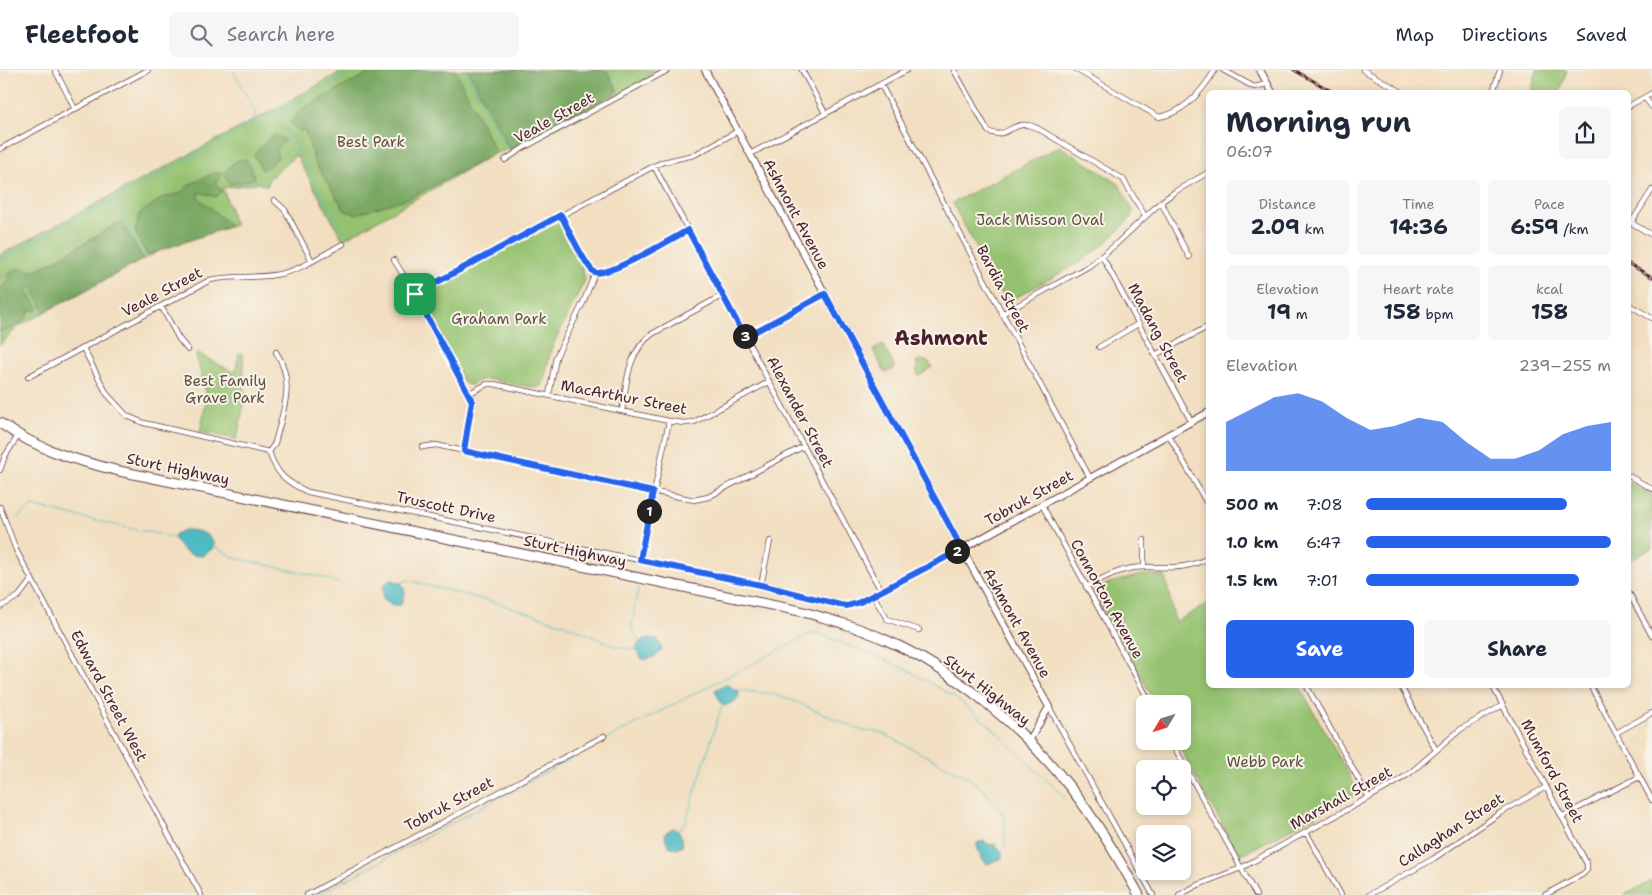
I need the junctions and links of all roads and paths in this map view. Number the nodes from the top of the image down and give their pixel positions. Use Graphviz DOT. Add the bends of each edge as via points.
graph roads {
  1 [pos="55,70"];
  2 [pos="148,70"];
  3 [pos="668,70"];
  4 [pos="705,70"];
  5 [pos="802,70"];
  6 [pos="907,70"];
  7 [pos="954,70"];
  8 [pos="1077,70"];
  9 [pos="1215,70"];
  10 [pos="1223,70"];
  11 [pos="1260,70"];
  12 [pos="1363,70"];
  13 [pos="1500,70"];
  14 [pos="1267,84"];
  15 [pos="881,85"];
  16 [pos="1271,90"];
  17 [pos="1398,90"];
  18 [pos="1494,90"];
  19 [pos="1652,93"];
  20 [pos="1645,98"];
  21 [pos="1631,105"];
  22 [pos="1652,107"];
  23 [pos="75,109"];
  24 [pos="825,113"];
  25 [pos="738,131"];
  26 [pos="0,149"];
  27 [pos="750,154"];
  28 [pos="505,160"];
  29 [pos="654,166"];
  30 [pos="1206,174"];
  31 [pos="1652,190"];
  32 [pos="274,200"];
  33 [pos="1161,202"];
  34 [pos="561,215"];
  35 [pos="1145,216"];
  36 [pos="1631,221"];
  37 [pos="1631,223"];
  38 [pos="688,230"];
  39 [pos="1652,235"];
  40 [pos="343,244"];
  41 [pos="1102,256"];
  42 [pos="1189,257"];
  43 [pos="312,260"];
  44 [pos="394,260"];
  45 [pos="595,273"];
  46 [pos="415,294"];
  47 [pos="825,294"];
  48 [pos="723,295"];
  49 [pos="161,306"];
  50 [pos="1631,306"];
  51 [pos="1002,314"];
  52 [pos="1652,318"];
  53 [pos="1138,324"];
  54 [pos="1206,328"];
  55 [pos="745,337"];
  56 [pos="1099,347"];
  57 [pos="83,348"];
  58 [pos="188,350"];
  59 [pos="276,352"];
  60 [pos="1155,355"];
  61 [pos="28,377"];
  62 [pos="769,382"];
  63 [pos="468,394"];
  64 [pos="549,395"];
  65 [pos="622,411"];
  66 [pos="1206,414"];
  67 [pos="669,421"];
  68 [pos="1191,421"];
  69 [pos="0,423"];
  70 [pos="1168,434"];
  71 [pos="18,436"];
  72 [pos="804,446"];
  73 [pos="422,447"];
  74 [pos="464,451"];
  75 [pos="269,452"];
  76 [pos="0,470"];
  77 [pos="1631,477"];
  78 [pos="1090,478"];
  79 [pos="1652,489"];
  80 [pos="653,492"];
  81 [pos="1206,502"];
  82 [pos="1042,506"];
  83 [pos="0,507"];
  84 [pos="1144,540"];
  85 [pos="770,541"];
  86 [pos="962,549"];
  87 [pos="1206,559"];
  88 [pos="640,560"];
  89 [pos="1144,567"];
  90 [pos="32,578"];
  91 [pos="761,585"];
  92 [pos="1086,587"];
  93 [pos="881,591"];
  94 [pos="873,595"];
  95 [pos="1631,597"];
  96 [pos="860,602"];
  97 [pos="0,607"];
  98 [pos="919,630"];
  99 [pos="1652,636"];
  100 [pos="1308,688"];
  101 [pos="1402,688"];
  102 [pos="1494,688"];
  103 [pos="1592,688"];
  104 [pos="1146,695"];
  105 [pos="1503,705"];
  106 [pos="1049,707"];
  107 [pos="1652,713"];
  108 [pos="1616,733"];
  109 [pos="604,736"];
  110 [pos="1029,741"];
  111 [pos="1176,750"];
  112 [pos="1436,750"];
  113 [pos="1639,777"];
  114 [pos="1546,787"];
  115 [pos="1369,798"];
  116 [pos="1652,800"];
  117 [pos="1563,816"];
  118 [pos="1306,832"];
  119 [pos="1241,868"];
  120 [pos="201,895"];
  121 [pos="307,895"];
  122 [pos="1139,895"];
  123 [pos="1153,895"];
  124 [pos="1179,895"];
  125 [pos="1256,895"];
  126 [pos="1341,895"];
  127 [pos="1368,895"];
  128 [pos="1545,895"];
  1 -- 23 [label="street"];
  2 -- 23 [label="street"];
  3 -- 28 [label="street, Veale Street"];
  4 -- 25 [label="street, Ashmont Avenue"];
  5 -- 24 [label="street"];
  6 -- 15 [label="street"];
  7 -- 35 [label="street" via="988,131 998,134 1023,124 1037,128 1124,179"];
  8 -- 9 [label="street" via="1159,117 1194,98"];
  10 -- 14 [label="street" via="1254,87"];
  11 -- 14 [label="street"];
  12 -- 17 [label="street"];
  13 -- 18 [label="street"];
  14 -- 16 [label="street"];
  15 -- 24 [label="street"];
  15 -- 51 [label="street, Bardia Street"];
  19 -- 20 [label="street"];
  20 -- 21 [label="street"];
  20 -- 22 [label="street"];
  23 -- 26 [label="street"];
  24 -- 27 [label="street"];
  25 -- 27 [label="street, Ashmont Avenue"];
  25 -- 29 [label="street" via="694,155"];
  27 -- 47 [label="street, Ashmont Avenue"];
  29 -- 34 [label="street"];
  29 -- 38 [label="street, Alexander Street"];
  30 -- 33 [label="street"];
  31 -- 36 [label="street"];
  32 -- 43 [label="street" via="285,210"];
  33 -- 35 [label="street"];
  33 -- 42 [label="street"];
  34 -- 45 [label="street"];
  34 -- 46 [label="street"];
  35 -- 41 [label="street"];
  37 -- 39 [label="street"];
  38 -- 45 [label="street" via="614,270"];
  38 -- 48 [label="street, Alexander Street"];
  40 -- 43 [label="street, Veale Street"];
  41 -- 51 [label="street" via="1073,276"];
  41 -- 53 [label="street, Madang Street"];
  43 -- 49 [label="street, Veale Street" via="283,274 210,280"];
  44 -- 46 [label="street"];
  45 -- 64 [label="street" via="584,304 556,357"];
  46 -- 63 [label="street"];
  47 -- 55 [label="street"];
  47 -- 86 [label="street, Ashmont Avenue"];
  48 -- 55 [label="street, Alexander Street"];
  48 -- 65 [label="street" via="642,342 632,360"];
  49 -- 57 [label="street, Veale Street"];
  49 -- 58 [label="street"];
  50 -- 52 [label="street"];
  51 -- 78 [label="street, Bardia Street"];
  53 -- 56 [label="street"];
  53 -- 60 [label="street, Madang Street"];
  54 -- 60 [label="street"];
  55 -- 62 [label="street, Alexander Street"];
  57 -- 61 [label="street, Veale Street"];
  57 -- 75 [label="street" via="107,394 127,416 144,424"];
  59 -- 75 [label="street" via="283,363 288,383 275,443"];
  60 -- 68 [label="street, Madang Street"];
  62 -- 67 [label="street, MacArthur Street" via="694,422"];
  62 -- 72 [label="street, Alexander Street"];
  63 -- 64 [label="street, MacArthur Street" via="490,384"];
  63 -- 74 [label="street" via="472,404"];
  64 -- 65 [label="street, MacArthur Street"];
  65 -- 67 [label="street, MacArthur Street"];
  66 -- 68 [label="street, Tobruk Street"];
  67 -- 80 [label="street"];
  68 -- 70 [label="street, Tobruk Street"];
  69 -- 71 [label="highway, Sturt Highway"];
  70 -- 78 [label="street, Tobruk Street"];
  70 -- 81 [label="street"];
  71 -- 76 [label="street" via="4,456"];
  71 -- 110 [label="highway, Sturt Highway" via="40,448 119,471 800,611 844,623 887,640 952,678"];
  72 -- 80 [label="street" via="701,500"];
  72 -- 93 [label="street, Alexander Street"];
  73 -- 74 [label="street"];
  74 -- 80 [label="street"];
  75 -- 88 [label="street, Truscott Drive" via="283,477 308,492"];
  77 -- 79 [label="street"];
  78 -- 82 [label="street, Tobruk Street"];
  80 -- 88 [label="street"];
  82 -- 86 [label="street, Tobruk Street"];
  82 -- 92 [label="street, Connorton Avenue"];
  83 -- 90 [label="street, Edward Street West" via="16,550"];
  84 -- 89 [label="street"];
  85 -- 91 [label="street"];
  86 -- 93 [label="street, Tobruk Street"];
  86 -- 106 [label="street, Ashmont Avenue"];
  87 -- 89 [label="street" via="1173,568"];
  88 -- 91 [label="street, Truscott Drive"];
  89 -- 92 [label="street" via="1114,573"];
  90 -- 97 [label="street" via="19,596"];
  90 -- 120 [label="street, Edward Street West"];
  91 -- 96 [label="street, Truscott Drive" via="847,606"];
  92 -- 104 [label="street, Connorton Avenue"];
  93 -- 94 [label="street, Tobruk Street"];
  94 -- 96 [label="street, Tobruk Street"];
  94 -- 98 [label="street" via="887,620"];
  95 -- 99 [label="street"];
  100 -- 115 [label="street"];
  101 -- 112 [label="street"];
  102 -- 105 [label="street, Mumford Street"];
  103 -- 108 [label="street"];
  105 -- 112 [label="street, Marshall Street" via="1461,729"];
  105 -- 114 [label="street, Mumford Street"];
  106 -- 110 [label="street"];
  106 -- 123 [label="street, Ashmont Avenue"];
  107 -- 108 [label="street"];
  108 -- 113 [label="street"];
  109 -- 121 [label="street, Tobruk Street"];
  110 -- 122 [label="highway, Sturt Highway" via="1069,785"];
  111 -- 119 [label="street"];
  112 -- 115 [label="street, Marshall Street" via="1410,773"];
  113 -- 116 [label="street"];
  113 -- 117 [label="street"];
  114 -- 117 [label="street, Mumford Street"];
  114 -- 127 [label="street, Callaghan Street" via="1500,813 1433,859"];
  115 -- 118 [label="street, Marshall Street"];
  117 -- 128 [label="street, Mumford Street" via="1585,858 1587,870"];
  118 -- 119 [label="street, Marshall Street"];
  118 -- 126 [label="street"];
  119 -- 124 [label="street, Marshall Street"];
  119 -- 125 [label="street"];
}
